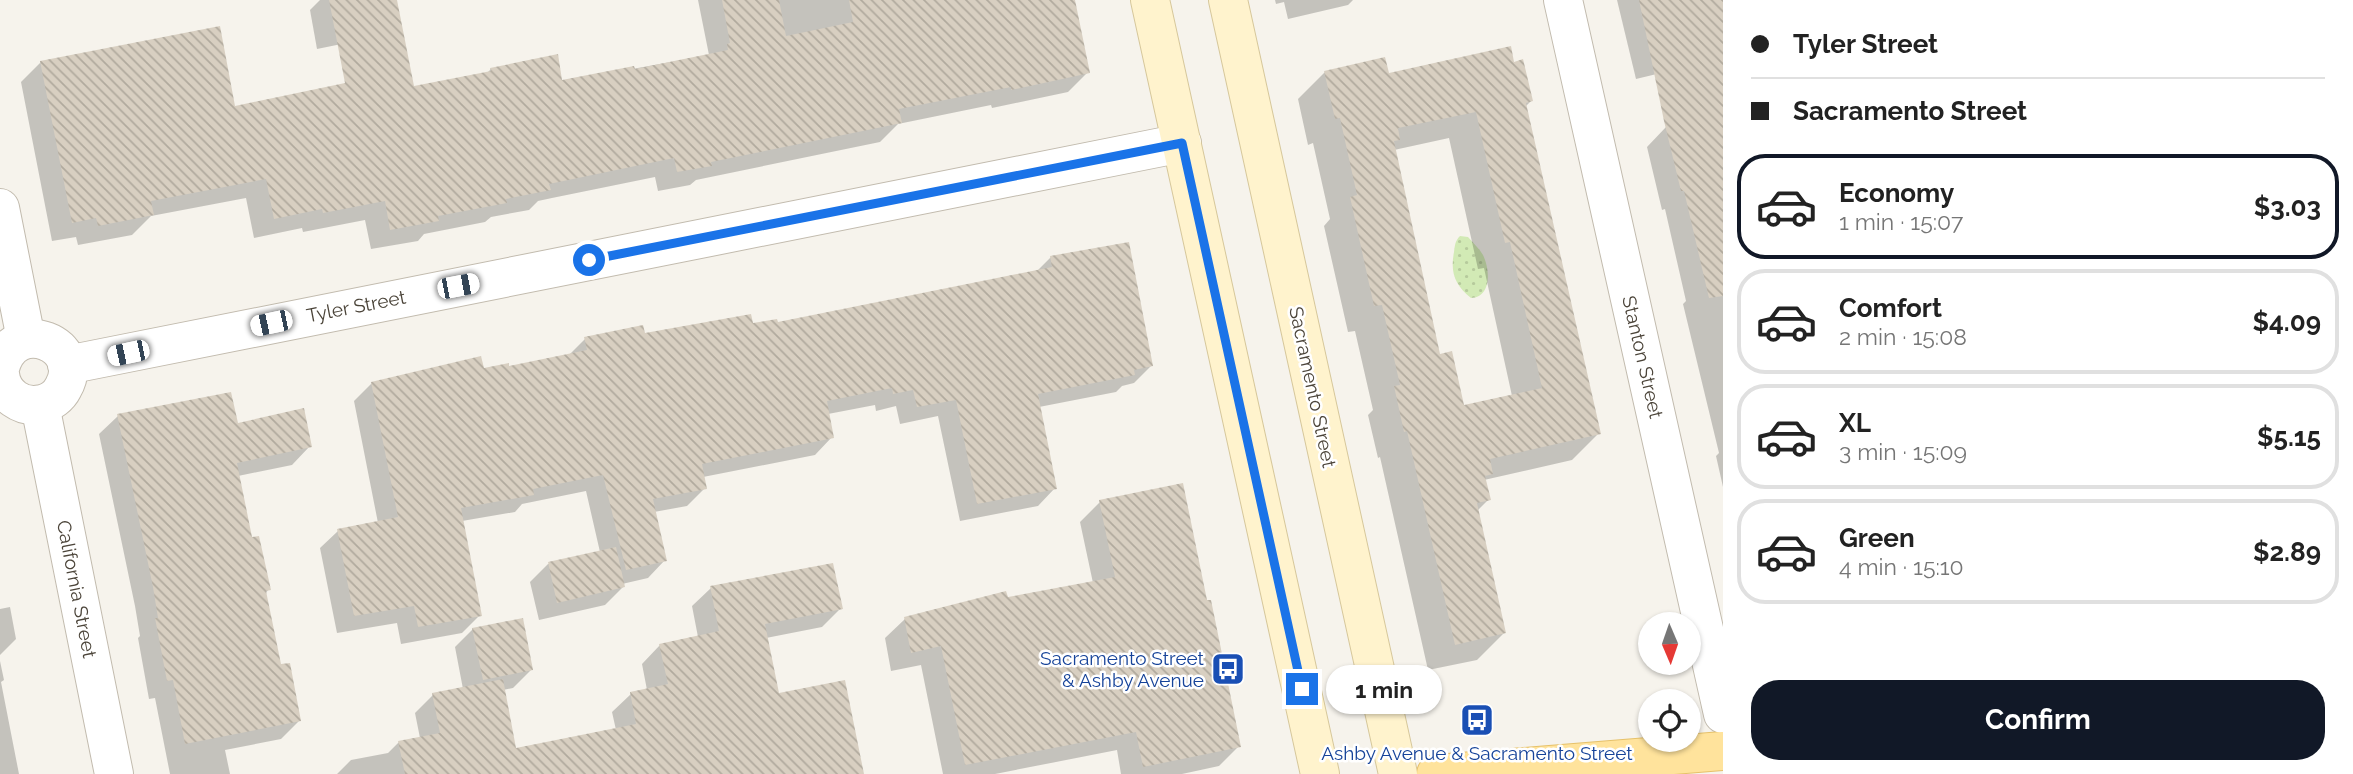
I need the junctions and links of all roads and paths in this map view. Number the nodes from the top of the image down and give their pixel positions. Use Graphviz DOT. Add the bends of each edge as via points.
graph roads {
  1 [pos="1150,0"];
  2 [pos="1228,0"];
  3 [pos="1563,0"];
  4 [pos="1182,143"];
  5 [pos="0,208"];
  6 [pos="26,339"];
  7 [pos="67,365"];
  8 [pos="0,368"];
  9 [pos="0,377"];
  10 [pos="40,405"];
  11 [pos="1723,714"];
  12 [pos="1723,751"];
  13 [pos="114,774"];
  14 [pos="1320,774"];
  15 [pos="1398,774"];
  16 [pos="1436,774"];
  1 -- 4 [label="street"];
  2 -- 15 [label="street, Sacramento Street"];
  3 -- 11 [label="street, Stanton Street"];
  4 -- 7 [label="street, Tyler Street"];
  4 -- 14 [label="street"];
  5 -- 6 [label="street"];
  6 -- 7 [label="street" via="56,346"];
  6 -- 8 [label="street" via="8,349"];
  7 -- 10 [label="street" via="68,376 59,395"];
  9 -- 10 [label="street" via="4,389 20,403"];
  10 -- 13 [label="street, California Street"];
  12 -- 16 [label="main road"];
}
